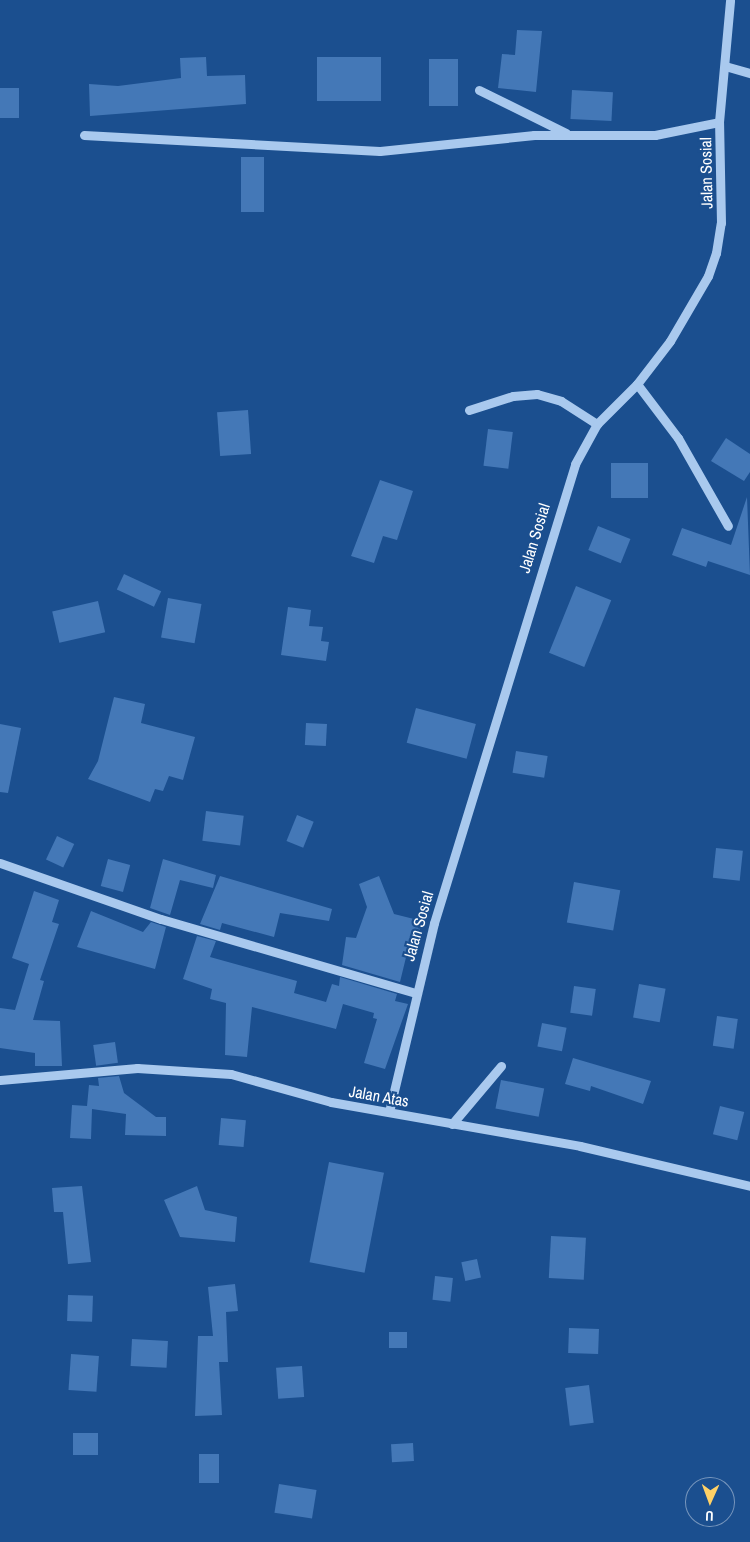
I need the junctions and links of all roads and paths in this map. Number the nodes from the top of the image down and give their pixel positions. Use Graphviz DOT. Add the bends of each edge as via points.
graph roads {
  1 [pos="730,0"];
  2 [pos="726,66"];
  3 [pos="750,73"];
  4 [pos="479,90"];
  5 [pos="719,122"];
  6 [pos="568,134"];
  7 [pos="84,135"];
  8 [pos="637,384"];
  9 [pos="469,410"];
  10 [pos="596,424"];
  11 [pos="728,526"];
  12 [pos="0,863"];
  13 [pos="416,993"];
  14 [pos="501,1066"];
  15 [pos="0,1080"];
  16 [pos="389,1112"];
  17 [pos="452,1124"];
  18 [pos="750,1186"];
  1 -- 2 [label="street, Jalan Sosial"];
  2 -- 3 [label="street"];
  2 -- 5 [label="street, Jalan Sosial"];
  4 -- 6 [label="street"];
  5 -- 6 [label="street" via="655,135"];
  5 -- 8 [label="street, Jalan Sosial" via="721,223 716,253 708,276 670,341"];
  6 -- 7 [label="street" via="380,151"];
  8 -- 10 [label="street, Jalan Sosial"];
  8 -- 11 [label="street" via="678,438"];
  9 -- 10 [label="street" via="513,396 536,394 560,401"];
  10 -- 13 [label="street, Jalan Sosial" via="562,497"];
  12 -- 13 [label="street" via="161,919"];
  13 -- 16 [label="street, Jalan Sosial"];
  14 -- 17 [label="street"];
  15 -- 16 [label="street, Jalan Atas" via="137,1068 192,1069"];
  16 -- 17 [label="street, Jalan Atas"];
  17 -- 18 [label="street, Jalan Atas" via="580,1146"];
}
